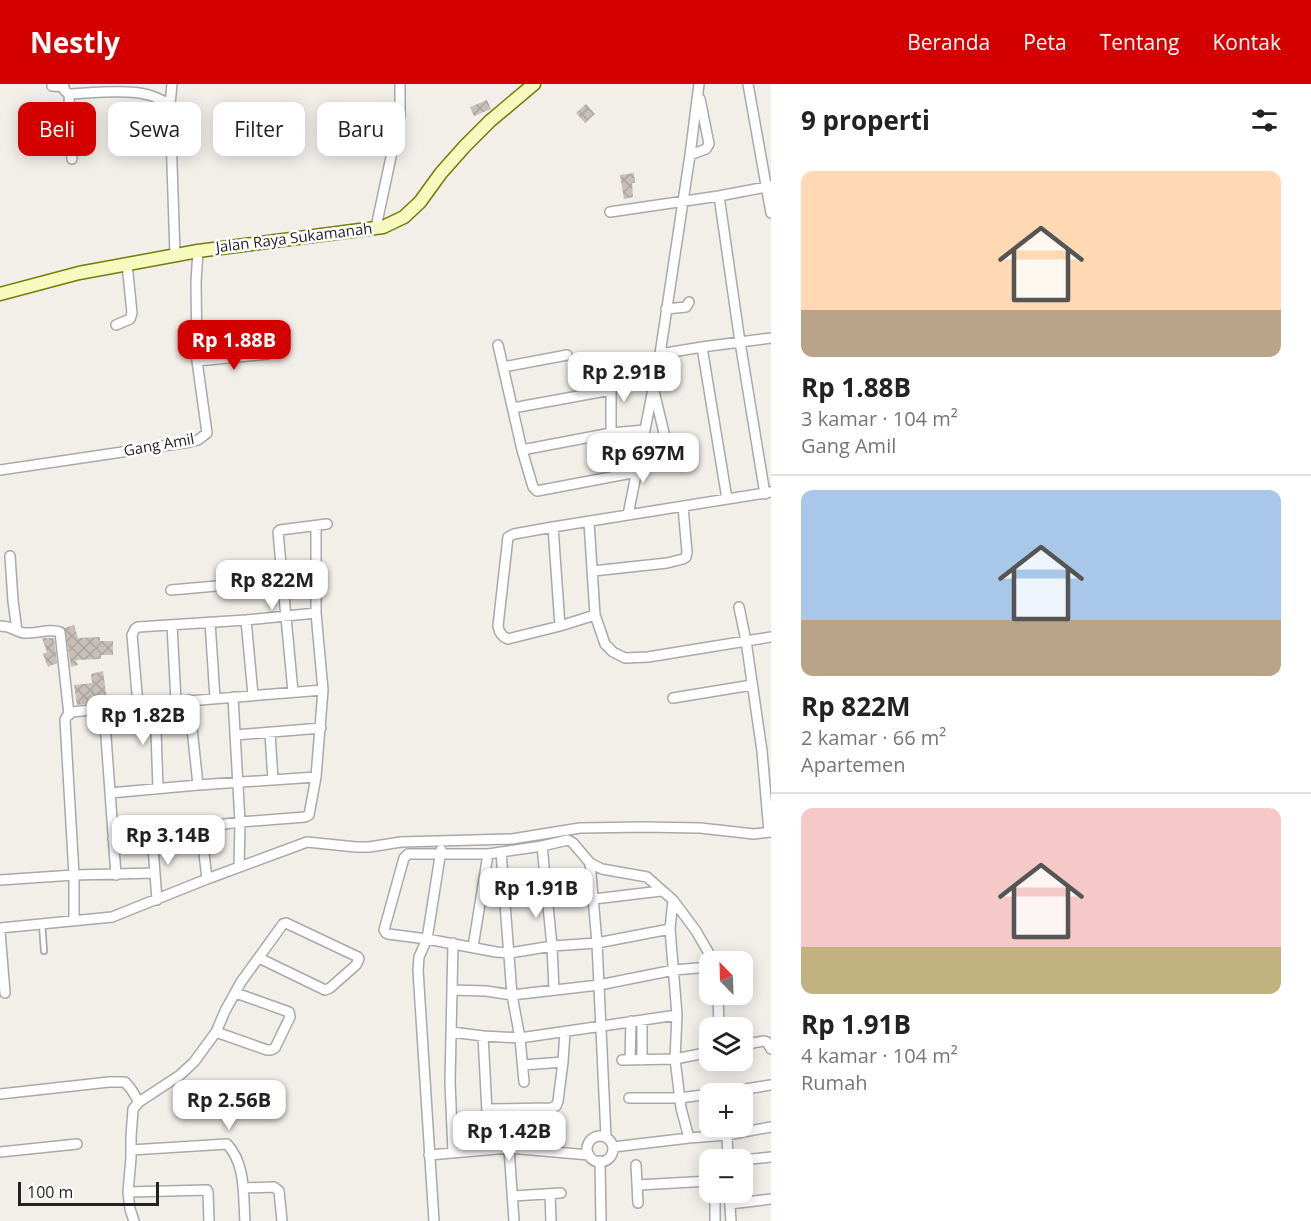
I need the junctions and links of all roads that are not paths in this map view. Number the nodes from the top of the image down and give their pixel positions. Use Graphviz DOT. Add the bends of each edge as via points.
graph roads {
  1 [pos="51,84"];
  2 [pos="172,84"];
  3 [pos="400,84"];
  4 [pos="534,84"];
  5 [pos="748,84"];
  6 [pos="699,87"];
  7 [pos="65,88"];
  8 [pos="108,88"];
  9 [pos="166,102"];
  10 [pos="170,102"];
  11 [pos="690,154"];
  12 [pos="172,156"];
  13 [pos="72,159"];
  14 [pos="769,187"];
  15 [pos="719,196"];
  16 [pos="682,202"];
  17 [pos="610,212"];
  18 [pos="771,213"];
  19 [pos="376,227"];
  20 [pos="198,251"];
  21 [pos="175,255"];
  22 [pos="127,264"];
  23 [pos="0,294"];
  24 [pos="689,302"];
  25 [pos="666,309"];
  26 [pos="116,325"];
  27 [pos="771,338"];
  28 [pos="740,342"];
  29 [pos="498,345"];
  30 [pos="702,347"];
  31 [pos="268,354"];
  32 [pos="660,354"];
  33 [pos="567,355"];
  34 [pos="197,361"];
  35 [pos="503,367"];
  36 [pos="614,371"];
  37 [pos="653,386"];
  38 [pos="611,390"];
  39 [pos="513,408"];
  40 [pos="645,430"];
  41 [pos="611,433"];
  42 [pos="522,450"];
  43 [pos="0,470"];
  44 [pos="636,472"];
  45 [pos="768,493"];
  46 [pos="727,499"];
  47 [pos="683,507"];
  48 [pos="628,515"];
  49 [pos="589,522"];
  50 [pos="327,524"];
  51 [pos="316,526"];
  52 [pos="553,527"];
  53 [pos="10,556"];
  54 [pos="593,571"];
  55 [pos="283,580"];
  56 [pos="171,590"];
  57 [pos="739,607"];
  58 [pos="316,613"];
  59 [pos="285,615"];
  60 [pos="596,615"];
  61 [pos="246,620"];
  62 [pos="210,622"];
  63 [pos="172,625"];
  64 [pos="0,626"];
  65 [pos="560,626"];
  66 [pos="17,631"];
  67 [pos="771,637"];
  68 [pos="746,640"];
  69 [pos="752,685"];
  70 [pos="323,690"];
  71 [pos="292,692"];
  72 [pos="253,695"];
  73 [pos="233,697"];
  74 [pos="214,698"];
  75 [pos="672,698"];
  76 [pos="189,700"];
  77 [pos="176,701"];
  78 [pos="155,703"];
  79 [pos="138,705"];
  80 [pos="104,709"];
  81 [pos="69,715"];
  82 [pos="321,728"];
  83 [pos="270,733"];
  84 [pos="236,735"];
  85 [pos="316,777"];
  86 [pos="273,780"];
  87 [pos="238,782"];
  88 [pos="198,785"];
  89 [pos="159,788"];
  90 [pos="110,793"];
  91 [pos="240,822"];
  92 [pos="201,828"];
  93 [pos="770,832"];
  94 [pos="152,834"];
  95 [pos="113,839"];
  96 [pos="441,841"];
  97 [pos="542,846"];
  98 [pos="501,852"];
  99 [pos="488,854"];
  100 [pos="441,855"];
  101 [pos="590,862"];
  102 [pos="239,867"];
  103 [pos="155,873"];
  104 [pos="74,875"];
  105 [pos="116,875"];
  106 [pos="207,879"];
  107 [pos="0,880"];
  108 [pos="661,891"];
  109 [pos="594,898"];
  110 [pos="157,900"];
  111 [pos="673,900"];
  112 [pos="74,920"];
  113 [pos="42,923"];
  114 [pos="670,929"];
  115 [pos="0,930"];
  116 [pos="427,939"];
  117 [pos="597,943"];
  118 [pos="453,944"];
  119 [pos="552,946"];
  120 [pos="473,947"];
  121 [pos="44,951"];
  122 [pos="708,951"];
  123 [pos="510,953"];
  124 [pos="259,958"];
  125 [pos="699,967"];
  126 [pos="674,970"];
  127 [pos="599,985"];
  128 [pos="452,990"];
  129 [pos="554,990"];
  130 [pos="4,993"];
  131 [pos="236,993"];
  132 [pos="512,995"];
  133 [pos="677,1015"];
  134 [pos="631,1021"];
  135 [pos="642,1021"];
  136 [pos="602,1026"];
  137 [pos="216,1032"];
  138 [pos="452,1032"];
  139 [pos="565,1032"];
  140 [pos="483,1036"];
  141 [pos="520,1038"];
  142 [pos="753,1043"];
  143 [pos="771,1049"];
  144 [pos="699,1054"];
  145 [pos="675,1059"];
  146 [pos="642,1060"];
  147 [pos="563,1062"];
  148 [pos="523,1065"];
  149 [pos="524,1082"];
  150 [pos="771,1085"];
  151 [pos="753,1088"];
  152 [pos="0,1094"];
  153 [pos="135,1096"];
  154 [pos="699,1096"];
  155 [pos="629,1098"];
  156 [pos="680,1098"];
  157 [pos="487,1109"];
  158 [pos="771,1127"];
  159 [pos="753,1130"];
  160 [pos="606,1137"];
  161 [pos="702,1137"];
  162 [pos="689,1138"];
  163 [pos="77,1144"];
  164 [pos="613,1147"];
  165 [pos="509,1148"];
  166 [pos="131,1150"];
  167 [pos="489,1150"];
  168 [pos="0,1152"];
  169 [pos="453,1153"];
  170 [pos="429,1155"];
  171 [pos="589,1155"];
  172 [pos="771,1157"];
  173 [pos="753,1159"];
  174 [pos="600,1161"];
  175 [pos="636,1165"];
  176 [pos="699,1182"];
  177 [pos="638,1185"];
  178 [pos="243,1188"];
  179 [pos="128,1192"];
  180 [pos="561,1193"];
  181 [pos="550,1194"];
  182 [pos="513,1196"];
  183 [pos="771,1199"];
  184 [pos="638,1203"];
  185 [pos="715,1203"];
  186 [pos="730,1204"];
  187 [pos="134,1221"];
  188 [pos="209,1221"];
  189 [pos="245,1221"];
  190 [pos="282,1221"];
  191 [pos="434,1221"];
  192 [pos="514,1221"];
  193 [pos="551,1221"];
  194 [pos="601,1221"];
  195 [pos="715,1221"];
  196 [pos="731,1221"];
  1 -- 7 [label="street"];
  2 -- 10 [label="street"];
  3 -- 19 [label="street" via="400,115"];
  4 -- 19 [label="street, Jalan Raya Sukamanah" via="465,146 404,217"];
  5 -- 14 [label="street"];
  6 -- 11 [label="street"];
  6 -- 11 [label="street" via="709,144 706,149"];
  7 -- 8 [label="street"];
  7 -- 13 [label="street"];
  8 -- 9 [label="street" via="148,94"];
  11 -- 16 [label="street"];
  12 -- 21 [label="street"];
  14 -- 15 [label="street"];
  14 -- 18 [label="street"];
  15 -- 16 [label="street"];
  15 -- 28 [label="street"];
  16 -- 17 [label="street"];
  16 -- 25 [label="street"];
  19 -- 20 [label="street, Jalan Raya Sukamanah"];
  20 -- 21 [label="street, Jalan Raya Sukamanah"];
  20 -- 34 [label="street, Gang Amil"];
  21 -- 22 [label="street, Jalan Raya Sukamanah"];
  22 -- 23 [label="street, Jalan Raya Sukamanah"];
  22 -- 26 [label="street" via="132,313 130,319"];
  24 -- 25 [label="street" via="686,307"];
  25 -- 32 [label="street"];
  27 -- 28 [label="street"];
  28 -- 30 [label="street"];
  28 -- 45 [label="street"];
  29 -- 35 [label="street"];
  30 -- 32 [label="street"];
  30 -- 46 [label="street"];
  31 -- 34 [label="street"];
  32 -- 37 [label="street"];
  33 -- 35 [label="street"];
  34 -- 43 [label="street, Gang Amil" via="207,433 198,440"];
  35 -- 39 [label="street"];
  36 -- 38 [label="street"];
  37 -- 40 [label="street"];
  37 -- 44 [label="street" via="669,454"];
  38 -- 39 [label="street"];
  38 -- 41 [label="street"];
  39 -- 42 [label="street"];
  40 -- 41 [label="street"];
  40 -- 44 [label="street"];
  41 -- 42 [label="street"];
  42 -- 44 [label="street" via="537,491"];
  44 -- 48 [label="street"];
  45 -- 46 [label="street"];
  46 -- 47 [label="street"];
  47 -- 48 [label="street"];
  47 -- 54 [label="street" via="687,552 683,559"];
  48 -- 49 [label="street"];
  49 -- 52 [label="street"];
  49 -- 54 [label="street"];
  50 -- 51 [label="street"];
  51 -- 55 [label="street" via="278,532"];
  51 -- 58 [label="street"];
  52 -- 65 [label="street"];
  52 -- 65 [label="street" via="508,537 498,626 501,635 508,639"];
  53 -- 66 [label="street"];
  54 -- 60 [label="street"];
  55 -- 56 [label="street"];
  55 -- 59 [label="street"];
  57 -- 68 [label="street"];
  58 -- 59 [label="street"];
  58 -- 70 [label="street"];
  59 -- 61 [label="street"];
  59 -- 71 [label="street"];
  60 -- 65 [label="street"];
  60 -- 68 [label="street" via="606,644 625,657 648,657"];
  61 -- 62 [label="street"];
  61 -- 72 [label="street"];
  62 -- 63 [label="street"];
  62 -- 74 [label="street"];
  63 -- 77 [label="street"];
  63 -- 79 [label="street" via="138,627 132,633"];
  64 -- 66 [label="street"];
  66 -- 81 [label="street" via="60,632"];
  67 -- 68 [label="street"];
  68 -- 69 [label="street"];
  69 -- 75 [label="street"];
  69 -- 93 [label="street"];
  70 -- 71 [label="street"];
  70 -- 82 [label="street"];
  71 -- 72 [label="street"];
  72 -- 73 [label="street"];
  73 -- 74 [label="street"];
  73 -- 84 [label="street"];
  74 -- 76 [label="street"];
  76 -- 77 [label="street"];
  76 -- 88 [label="street"];
  77 -- 78 [label="street"];
  78 -- 79 [label="street"];
  78 -- 89 [label="street"];
  79 -- 80 [label="street"];
  80 -- 81 [label="street"];
  80 -- 90 [label="street"];
  81 -- 104 [label="street" via="65,720"];
  82 -- 83 [label="street"];
  82 -- 85 [label="street"];
  83 -- 84 [label="street"];
  83 -- 86 [label="street"];
  84 -- 87 [label="street"];
  85 -- 86 [label="street"];
  85 -- 91 [label="street" via="309,815"];
  86 -- 87 [label="street"];
  87 -- 88 [label="street"];
  87 -- 91 [label="street"];
  88 -- 89 [label="street"];
  89 -- 90 [label="street"];
  90 -- 95 [label="street"];
  91 -- 92 [label="street"];
  91 -- 102 [label="street"];
  92 -- 94 [label="street"];
  92 -- 106 [label="street"];
  93 -- 96 [label="street" via="644,826 580,828 512,839"];
  94 -- 95 [label="street"];
  94 -- 103 [label="street"];
  95 -- 105 [label="street"];
  96 -- 100 [label="street"];
  96 -- 102 [label="street" via="369,847 307,842"];
  97 -- 98 [label="street"];
  97 -- 101 [label="street" via="570,841"];
  97 -- 119 [label="street"];
  98 -- 99 [label="street"];
  98 -- 123 [label="street"];
  99 -- 100 [label="street"];
  99 -- 120 [label="street"];
  100 -- 116 [label="street"];
  100 -- 116 [label="street" via="405,856 384,930 388,934"];
  101 -- 108 [label="street" via="602,869 647,877"];
  101 -- 109 [label="street"];
  102 -- 106 [label="street"];
  103 -- 105 [label="street"];
  103 -- 110 [label="street"];
  104 -- 105 [label="street"];
  104 -- 107 [label="street"];
  104 -- 112 [label="street"];
  106 -- 110 [label="street"];
  108 -- 109 [label="street"];
  108 -- 111 [label="street"];
  109 -- 117 [label="street"];
  110 -- 112 [label="street" via="112,917"];
  111 -- 114 [label="street"];
  111 -- 122 [label="street"];
  112 -- 113 [label="street"];
  113 -- 115 [label="street"];
  113 -- 121 [label="lane"];
  114 -- 117 [label="street"];
  114 -- 126 [label="street"];
  115 -- 130 [label="street"];
  116 -- 118 [label="street"];
  116 -- 170 [label="street" via="418,970"];
  117 -- 119 [label="street"];
  117 -- 127 [label="street"];
  118 -- 120 [label="street"];
  118 -- 128 [label="street"];
  119 -- 123 [label="street"];
  119 -- 129 [label="street"];
  120 -- 123 [label="street"];
  123 -- 132 [label="street"];
  124 -- 124 [label="street" via="325,990 359,959 284,923"];
  124 -- 131 [label="street"];
  125 -- 126 [label="street"];
  126 -- 127 [label="street"];
  126 -- 133 [label="street"];
  127 -- 129 [label="street"];
  127 -- 136 [label="street"];
  128 -- 132 [label="street"];
  128 -- 138 [label="street"];
  129 -- 132 [label="street"];
  131 -- 137 [label="street"];
  131 -- 137 [label="street" via="289,1012 275,1048 267,1050"];
  132 -- 141 [label="street"];
  133 -- 135 [label="street"];
  133 -- 145 [label="street"];
  134 -- 135 [label="street"];
  134 -- 136 [label="street"];
  134 -- 146 [label="street" via="626,1060"];
  135 -- 146 [label="street"];
  136 -- 139 [label="street"];
  136 -- 160 [label="street"];
  137 -- 153 [label="street" via="180,1075"];
  138 -- 140 [label="street"];
  138 -- 169 [label="street"];
  139 -- 141 [label="street"];
  139 -- 147 [label="street"];
  140 -- 141 [label="street"];
  140 -- 157 [label="street"];
  141 -- 148 [label="street"];
  142 -- 143 [label="street" via="764,1041"];
  144 -- 145 [label="street"];
  145 -- 146 [label="street"];
  145 -- 156 [label="street"];
  147 -- 148 [label="street"];
  147 -- 157 [label="street" via="554,1107"];
  148 -- 149 [label="street"];
  150 -- 151 [label="street"];
  152 -- 153 [label="street" via="125,1082"];
  153 -- 166 [label="street"];
  154 -- 156 [label="street"];
  155 -- 156 [label="street"];
  156 -- 162 [label="street"];
  157 -- 167 [label="street"];
  158 -- 159 [label="street"];
  160 -- 164 [label="street"];
  160 -- 171 [label="street" via="591,1140"];
  161 -- 162 [label="street"];
  162 -- 164 [label="street"];
  163 -- 168 [label="street"];
  164 -- 174 [label="street" via="610,1158"];
  165 -- 167 [label="street"];
  165 -- 171 [label="street"];
  165 -- 182 [label="street"];
  166 -- 178 [label="street" via="227,1144 235,1153"];
  166 -- 179 [label="street"];
  167 -- 169 [label="street"];
  169 -- 170 [label="street"];
  170 -- 191 [label="street"];
  171 -- 174 [label="street"];
  172 -- 173 [label="street"];
  174 -- 194 [label="street"];
  175 -- 177 [label="street"];
  176 -- 177 [label="street"];
  177 -- 184 [label="street"];
  178 -- 189 [label="street"];
  178 -- 190 [label="street" via="274,1187 279,1191"];
  179 -- 187 [label="street"];
  179 -- 188 [label="street" via="207,1190"];
  180 -- 181 [label="street"];
  181 -- 182 [label="street"];
  181 -- 193 [label="street"];
  182 -- 192 [label="street"];
  183 -- 186 [label="street"];
  185 -- 195 [label="street"];
  186 -- 196 [label="street"];
}
